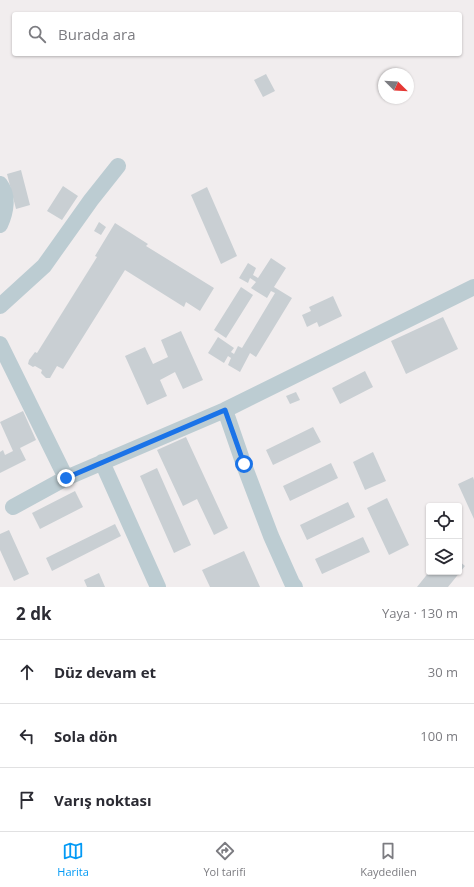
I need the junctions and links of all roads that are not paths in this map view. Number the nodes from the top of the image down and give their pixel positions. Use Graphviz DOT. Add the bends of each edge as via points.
graph roads {
  1 [pos="118,166"];
  2 [pos="0,184"];
  3 [pos="0,225"];
  4 [pos="474,287"];
  5 [pos="0,306"];
  6 [pos="0,344"];
  7 [pos="225,410"];
  8 [pos="102,462"];
  9 [pos="66,478"];
  10 [pos="13,507"];
  11 [pos="158,587"];
  12 [pos="295,587"];
  1 -- 5 [label="lane" via="44,266"];
  2 -- 3 [label="lane" via="7,200"];
  4 -- 7 [label="lane"];
  6 -- 9 [label="lane"];
  7 -- 8 [label="lane"];
  7 -- 12 [label="lane" via="271,536"];
  8 -- 9 [label="lane"];
  8 -- 11 [label="lane"];
  9 -- 10 [label="lane"];
}
